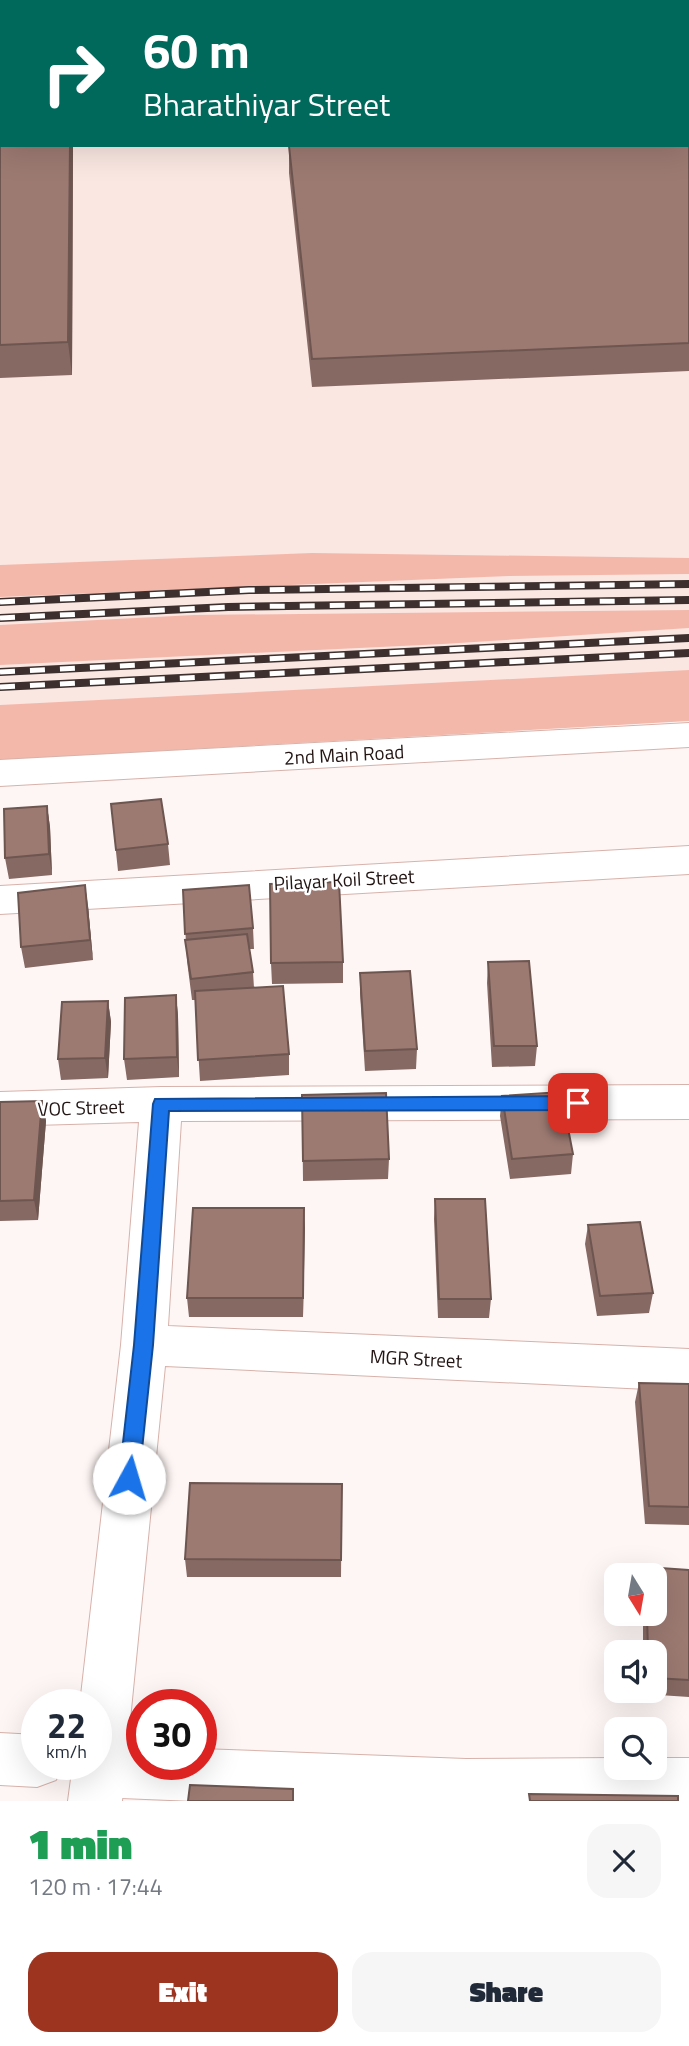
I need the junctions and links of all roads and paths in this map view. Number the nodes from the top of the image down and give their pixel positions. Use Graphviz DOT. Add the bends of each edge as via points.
graph roads {
  1 [pos="689,735"];
  2 [pos="0,773"];
  3 [pos="689,860"];
  4 [pos="0,900"];
  5 [pos="689,1102"];
  6 [pos="161,1104"];
  7 [pos="0,1109"];
  8 [pos="144,1345"];
  9 [pos="689,1370"];
  10 [pos="105,1689"];
  11 [pos="0,1759"];
  12 [pos="21,1760"];
  13 [pos="112,1780"];
  14 [pos="689,1784"];
  15 [pos="466,1793"];
  1 -- 2 [label="street, 2nd Main Road"];
  3 -- 4 [label="street, Pilayar Koil Street"];
  5 -- 6 [label="street, VOC Street"];
  6 -- 7 [label="street, VOC Street"];
  6 -- 8 [label="street"];
  8 -- 9 [label="street, MGR Street"];
  8 -- 10 [label="street"];
  11 -- 12 [label="street"];
  13 -- 15 [label="street"];
  14 -- 15 [label="street"];
}
